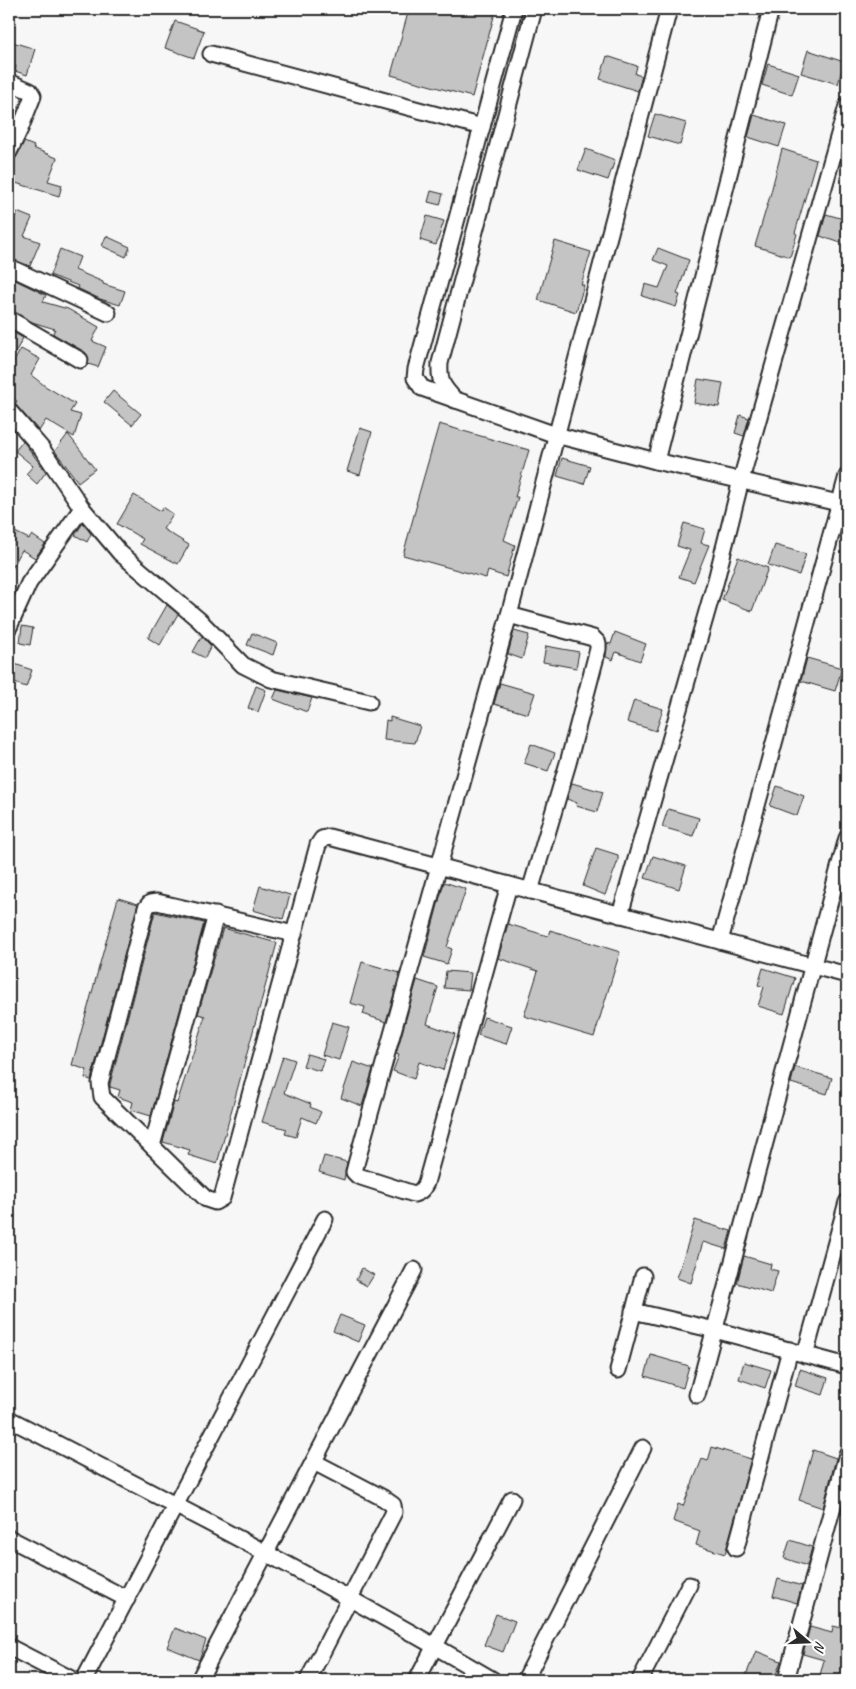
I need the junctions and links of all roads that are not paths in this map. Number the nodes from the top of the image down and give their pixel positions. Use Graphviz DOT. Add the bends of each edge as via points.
graph roads {
  1 [pos="514,9"];
  2 [pos="534,9"];
  3 [pos="668,9"];
  4 [pos="771,9"];
  5 [pos="211,54"];
  6 [pos="9,82"];
  7 [pos="847,106"];
  8 [pos="487,109"];
  9 [pos="506,115"];
  10 [pos="482,128"];
  11 [pos="9,152"];
  12 [pos="9,267"];
  13 [pos="108,313"];
  14 [pos="9,320"];
  15 [pos="80,360"];
  16 [pos="456,402"];
  17 [pos="9,411"];
  18 [pos="556,436"];
  19 [pos="656,461"];
  20 [pos="847,476"];
  21 [pos="741,480"];
  22 [pos="844,504"];
  23 [pos="82,508"];
  24 [pos="509,615"];
  25 [pos="9,627"];
  26 [pos="369,702"];
  27 [pos="847,838"];
  28 [pos="438,866"];
  29 [pos="509,885"];
  30 [pos="530,891"];
  31 [pos="216,915"];
  32 [pos="620,915"];
  33 [pos="294,934"];
  34 [pos="720,942"];
  35 [pos="813,966"];
  36 [pos="847,975"];
  37 [pos="152,1146"];
  38 [pos="847,1202"];
  39 [pos="324,1219"];
  40 [pos="414,1270"];
  41 [pos="643,1276"];
  42 [pos="633,1312"];
  43 [pos="715,1330"];
  44 [pos="790,1350"];
  45 [pos="806,1354"];
  46 [pos="847,1366"];
  47 [pos="618,1370"];
  48 [pos="697,1395"];
  49 [pos="9,1419"];
  50 [pos="643,1448"];
  51 [pos="847,1454"];
  52 [pos="314,1462"];
  53 [pos="512,1500"];
  54 [pos="176,1505"];
  55 [pos="9,1538"];
  56 [pos="736,1548"];
  57 [pos="266,1553"];
  58 [pos="689,1585"];
  59 [pos="127,1599"];
  60 [pos="351,1599"];
  61 [pos="9,1646"];
  62 [pos="435,1646"];
  63 [pos="72,1680"];
  64 [pos="84,1680"];
  65 [pos="199,1680"];
  66 [pos="308,1680"];
  67 [pos="417,1680"];
  68 [pos="493,1680"];
  69 [pos="525,1680"];
  70 [pos="640,1680"];
  71 [pos="786,1680"];
  1 -- 8 [label="street"];
  2 -- 9 [label="street"];
  3 -- 18 [label="street"];
  4 -- 19 [label="street"];
  5 -- 10 [label="street"];
  6 -- 11 [label="street" via="30,91 33,96"];
  7 -- 21 [label="street"];
  8 -- 9 [label="street"];
  8 -- 10 [label="street"];
  9 -- 16 [label="street" via="440,363 443,388"];
  10 -- 16 [label="street" via="415,378 422,388"];
  12 -- 13 [label="street"];
  14 -- 15 [label="street"];
  16 -- 18 [label="street"];
  17 -- 23 [label="street" via="42,449"];
  18 -- 19 [label="street"];
  18 -- 24 [label="street"];
  19 -- 21 [label="street"];
  20 -- 22 [label="street"];
  21 -- 22 [label="street"];
  21 -- 32 [label="street" via="716,580"];
  22 -- 34 [label="street" via="778,725"];
  23 -- 25 [label="street" via="29,583"];
  23 -- 26 [label="street" via="120,552 199,620 244,665 271,679"];
  24 -- 28 [label="street"];
  24 -- 30 [label="street" via="593,638 598,644 568,763"];
  27 -- 35 [label="street"];
  28 -- 29 [label="street"];
  28 -- 29 [label="street" via="354,1172 414,1194 426,1183"];
  28 -- 33 [label="street" via="329,837 322,839"];
  29 -- 30 [label="street"];
  30 -- 32 [label="street"];
  31 -- 33 [label="street"];
  31 -- 37 [label="street"];
  31 -- 37 [label="street" via="158,902 150,903 146,908 100,1091 102,1097"];
  32 -- 34 [label="street"];
  33 -- 37 [label="street" via="222,1198 215,1202 206,1199"];
  34 -- 35 [label="street"];
  35 -- 36 [label="street"];
  35 -- 43 [label="street"];
  38 -- 45 [label="street"];
  39 -- 54 [label="street"];
  40 -- 52 [label="street"];
  41 -- 42 [label="street"];
  42 -- 43 [label="street"];
  42 -- 47 [label="street"];
  43 -- 44 [label="street"];
  43 -- 48 [label="street"];
  44 -- 45 [label="street"];
  44 -- 56 [label="street"];
  45 -- 46 [label="street"];
  49 -- 54 [label="street"];
  50 -- 69 [label="street"];
  51 -- 71 [label="street"];
  52 -- 57 [label="street"];
  52 -- 60 [label="street" via="393,1505 390,1522"];
  53 -- 62 [label="street"];
  54 -- 57 [label="street"];
  54 -- 59 [label="street"];
  55 -- 59 [label="street"];
  57 -- 60 [label="street"];
  57 -- 65 [label="street"];
  58 -- 70 [label="street"];
  59 -- 64 [label="street"];
  60 -- 62 [label="street"];
  60 -- 66 [label="street"];
  61 -- 63 [label="street"];
  62 -- 67 [label="street"];
  62 -- 68 [label="street"];
}
